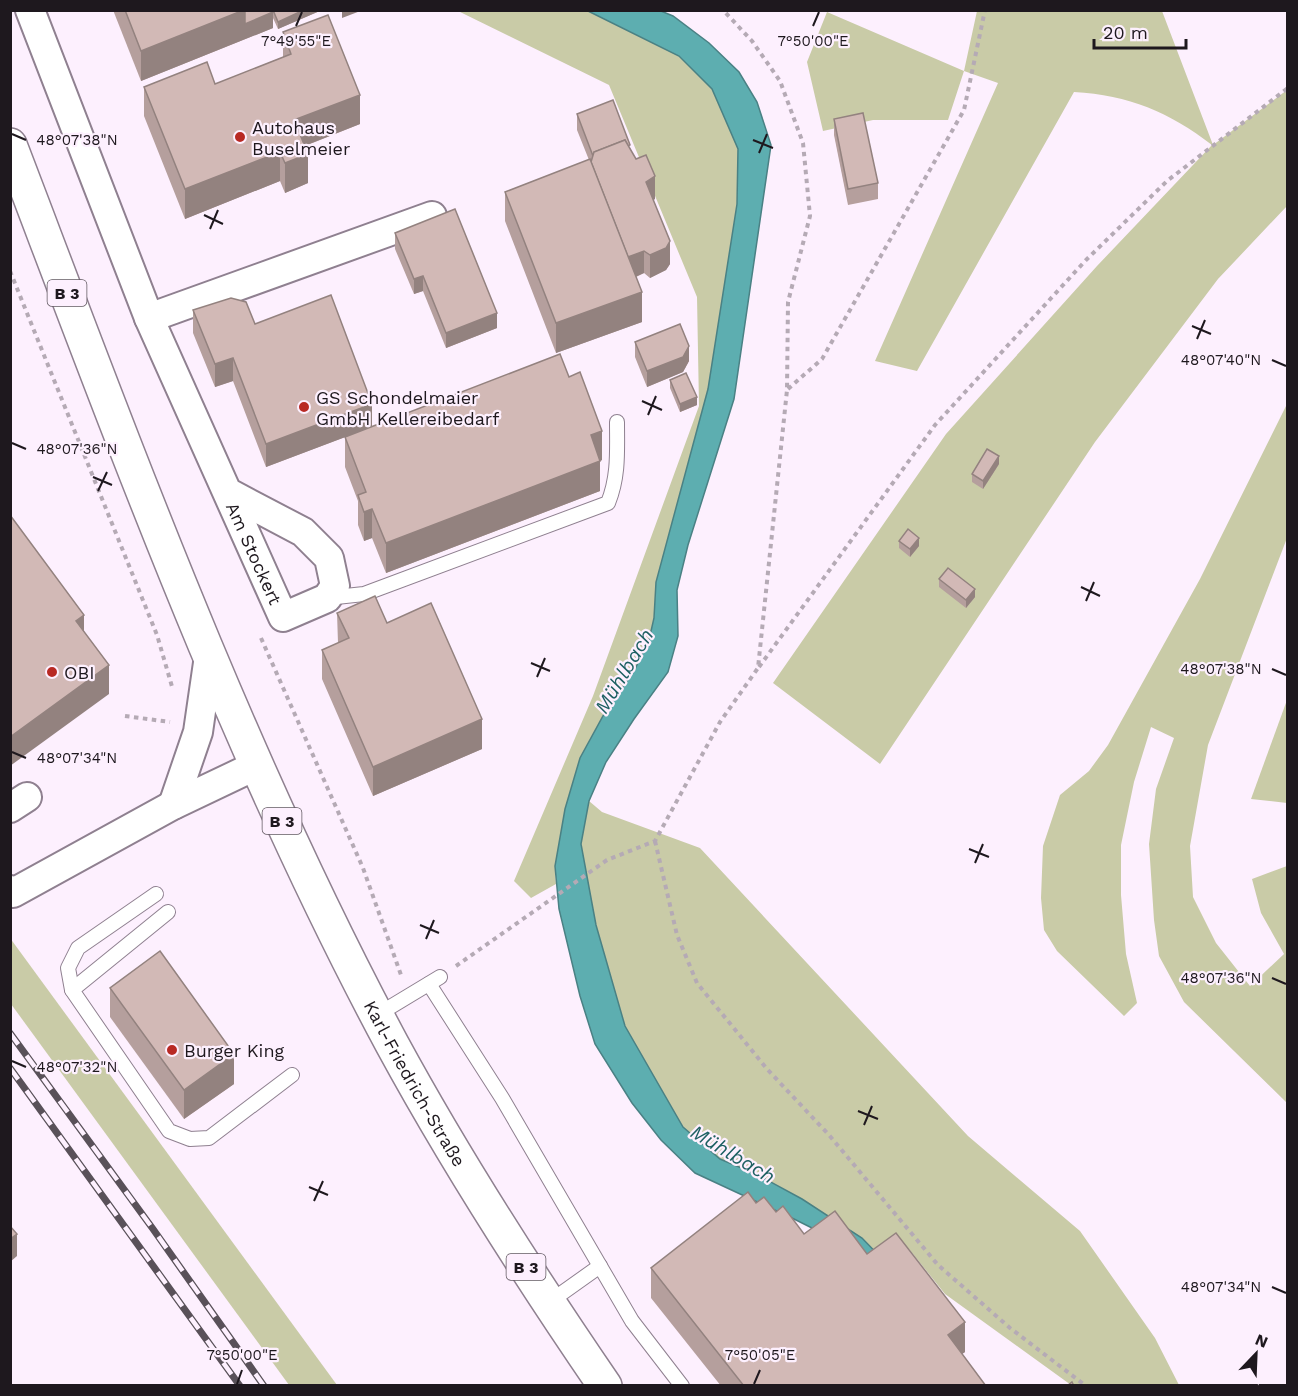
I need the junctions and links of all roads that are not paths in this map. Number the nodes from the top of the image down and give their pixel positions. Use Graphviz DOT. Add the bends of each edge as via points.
graph roads {
  1 [pos="30,10"];
  2 [pos="10,145"];
  3 [pos="432,216"];
  4 [pos="149,318"];
  5 [pos="617,422"];
  6 [pos="227,492"];
  7 [pos="327,598"];
  8 [pos="209,656"];
  9 [pos="257,765"];
  10 [pos="173,806"];
  11 [pos="10,890"];
  12 [pos="156,894"];
  13 [pos="168,912"];
  14 [pos="72,990"];
  15 [pos="377,1016"];
  16 [pos="292,1076"];
  17 [pos="600,1266"];
  18 [pos="548,1303"];
  19 [pos="605,1386"];
  20 [pos="682,1386"];
  1 -- 4 [label="street, Am Stockert"];
  2 -- 8 [label="main road, Karl-Friedrich-Straße / B 3"];
  3 -- 4 [label="street"];
  4 -- 6 [label="street, Am Stockert"];
  5 -- 7 [label="lane" via="618,464 608,502 364,594"];
  6 -- 7 [label="street, Am Stockert" via="303,532 329,558 335,586"];
  6 -- 7 [label="street, Am Stockert" via="283,617"];
  8 -- 9 [label="main road, Karl-Friedrich-Straße / B 3"];
  8 -- 10 [label="street, Karl-Friedrich-Straße" via="198,732"];
  9 -- 10 [label="street"];
  9 -- 15 [label="main road, Karl-Friedrich-Straße / B 3"];
  10 -- 11 [label="street" via="13,893"];
  12 -- 14 [label="lane" via="78,948 68,968"];
  13 -- 14 [label="lane"];
  14 -- 16 [label="lane" via="169,1131 190,1139 209,1138"];
  15 -- 17 [label="lane" via="434,981"];
  15 -- 18 [label="main road, Karl-Friedrich-Straße / B 3" via="450,1146"];
  17 -- 18 [label="lane"];
  17 -- 20 [label="lane" via="632,1321"];
  18 -- 19 [label="main road, Karl-Friedrich-Straße / B 3"];
}
